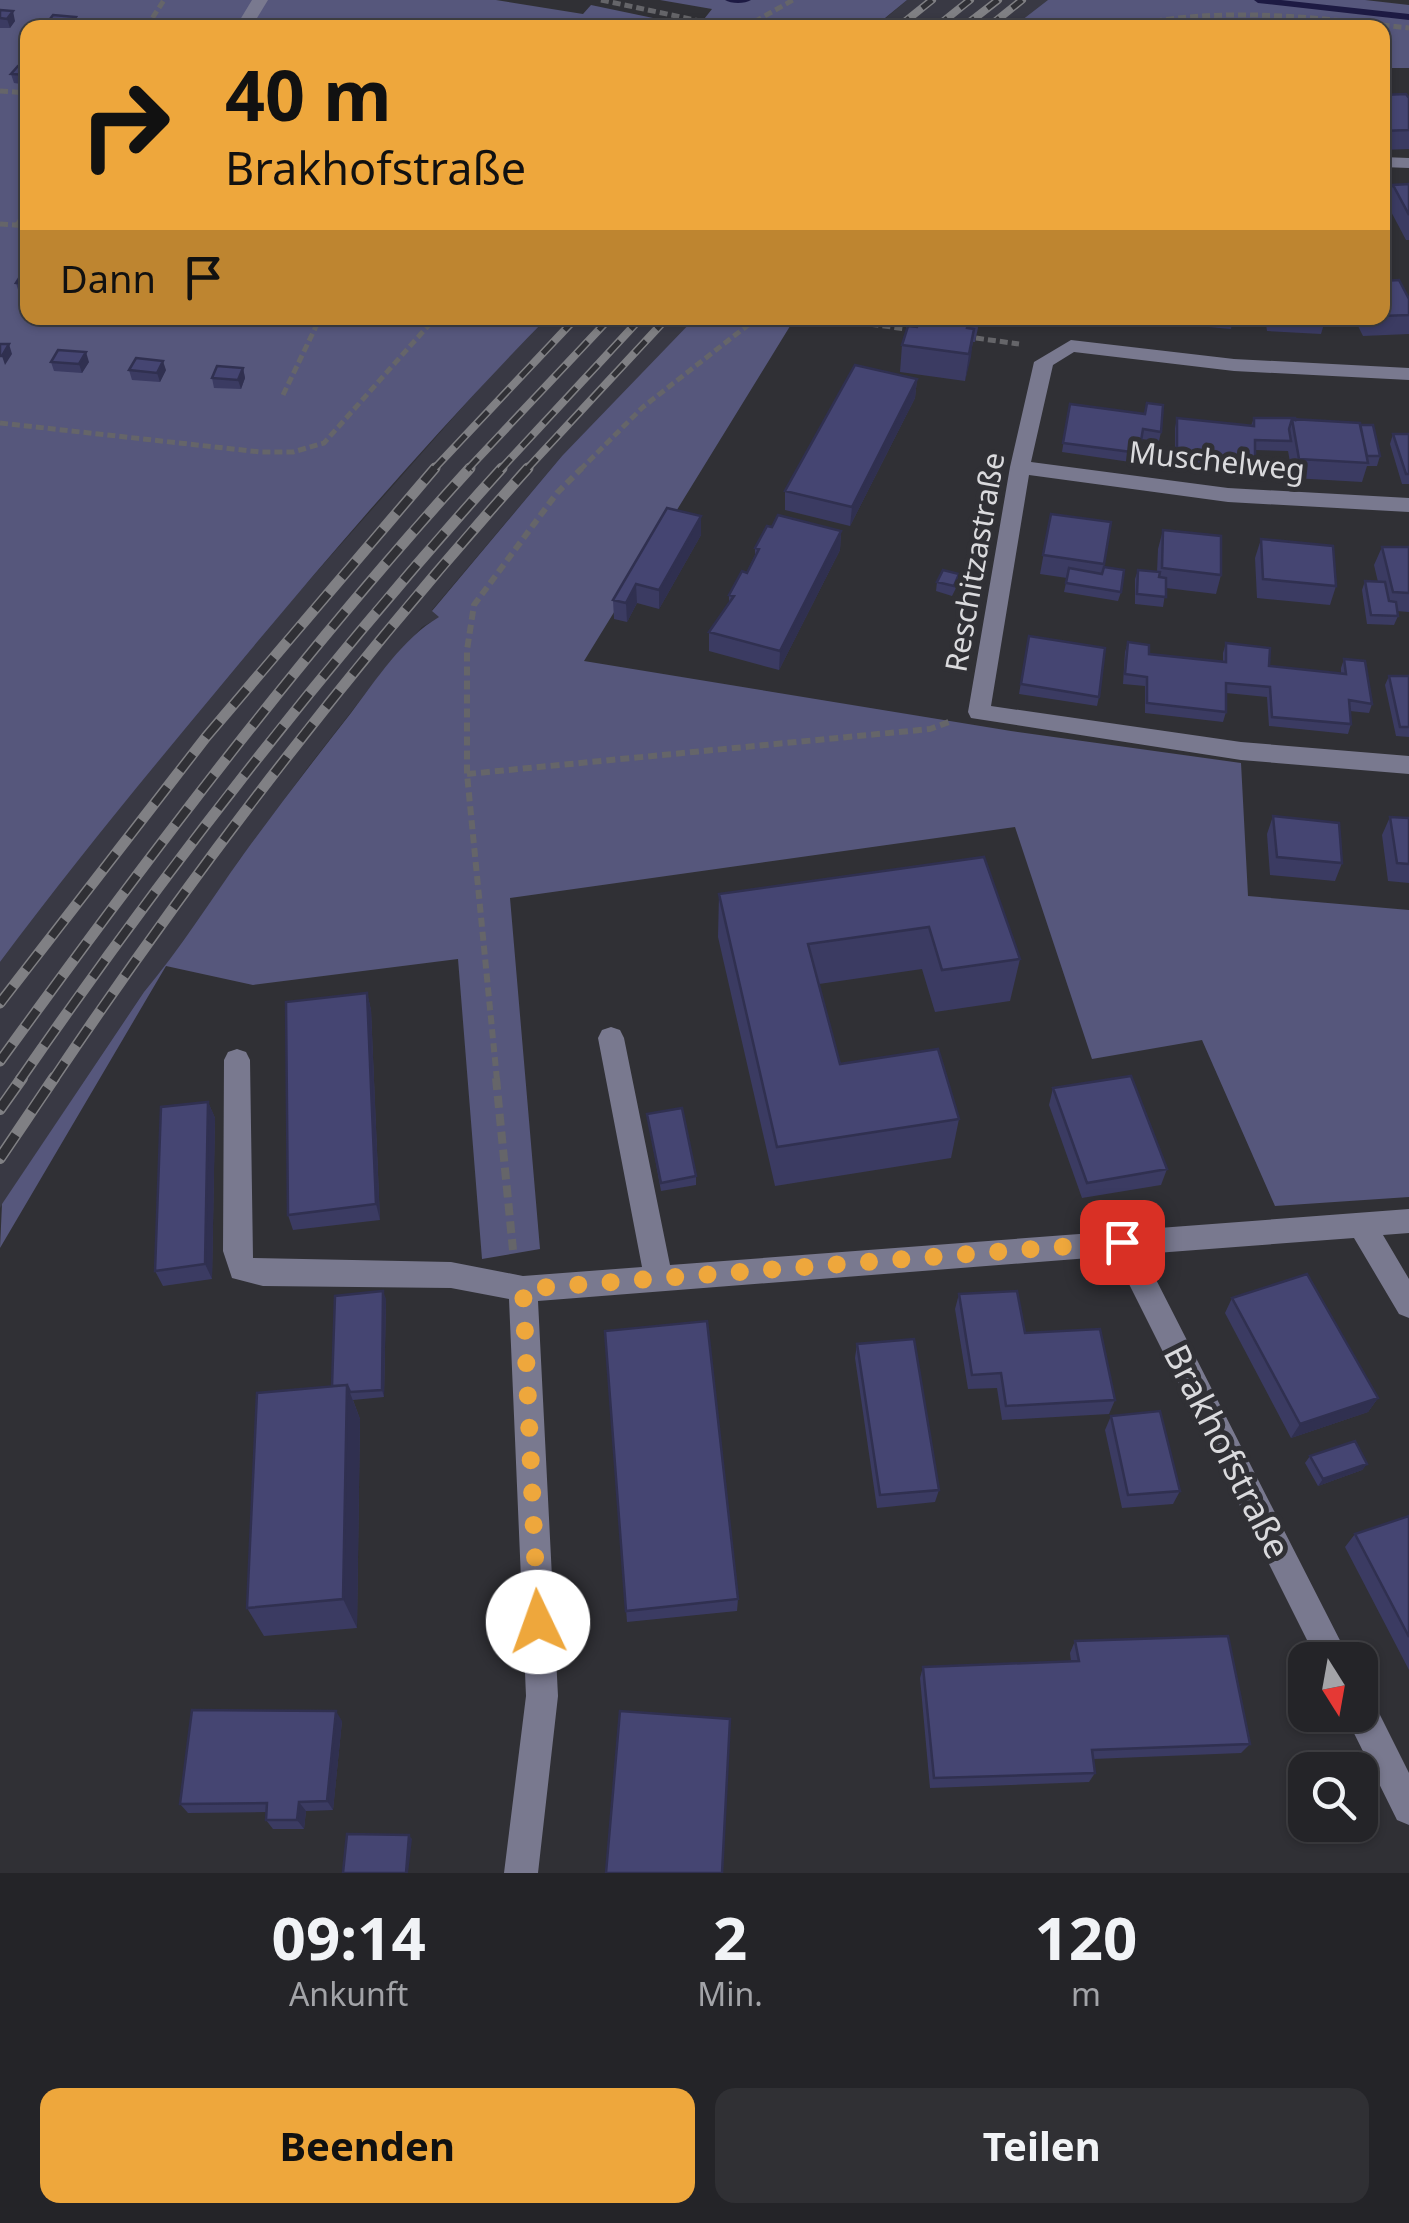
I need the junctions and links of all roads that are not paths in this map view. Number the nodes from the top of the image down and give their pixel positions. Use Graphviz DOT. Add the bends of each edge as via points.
graph roads {
  1 [pos="1409,374"];
  2 [pos="1020,466"];
  3 [pos="1409,505"];
  4 [pos="1409,765"];
  5 [pos="611,1038"];
  6 [pos="237,1060"];
  7 [pos="1409,1222"];
  8 [pos="1362,1224"];
  9 [pos="1122,1242"];
  10 [pos="659,1278"];
  11 [pos="523,1289"];
  12 [pos="1409,1305"];
  13 [pos="1325,1642"];
  14 [pos="1370,1732"];
  15 [pos="1409,1808"];
  16 [pos="520,1873"];
  1 -- 2 [label="street, Reschitzastraße" via="1234,365 1070,346 1044,362"];
  2 -- 3 [label="street, Muschelweg" via="1228,494"];
  2 -- 4 [label="street, Reschitzastraße" via="978,712 1240,751"];
  5 -- 10 [label="street"];
  6 -- 11 [label="street" via="242,1268 452,1275"];
  7 -- 8 [label="street"];
  8 -- 9 [label="street"];
  8 -- 12 [label="street"];
  9 -- 10 [label="street"];
  9 -- 13 [label="street, Brakhofstraße"];
  10 -- 11 [label="street"];
  11 -- 16 [label="street" via="542,1696"];
  14 -- 15 [label="street"];
}
